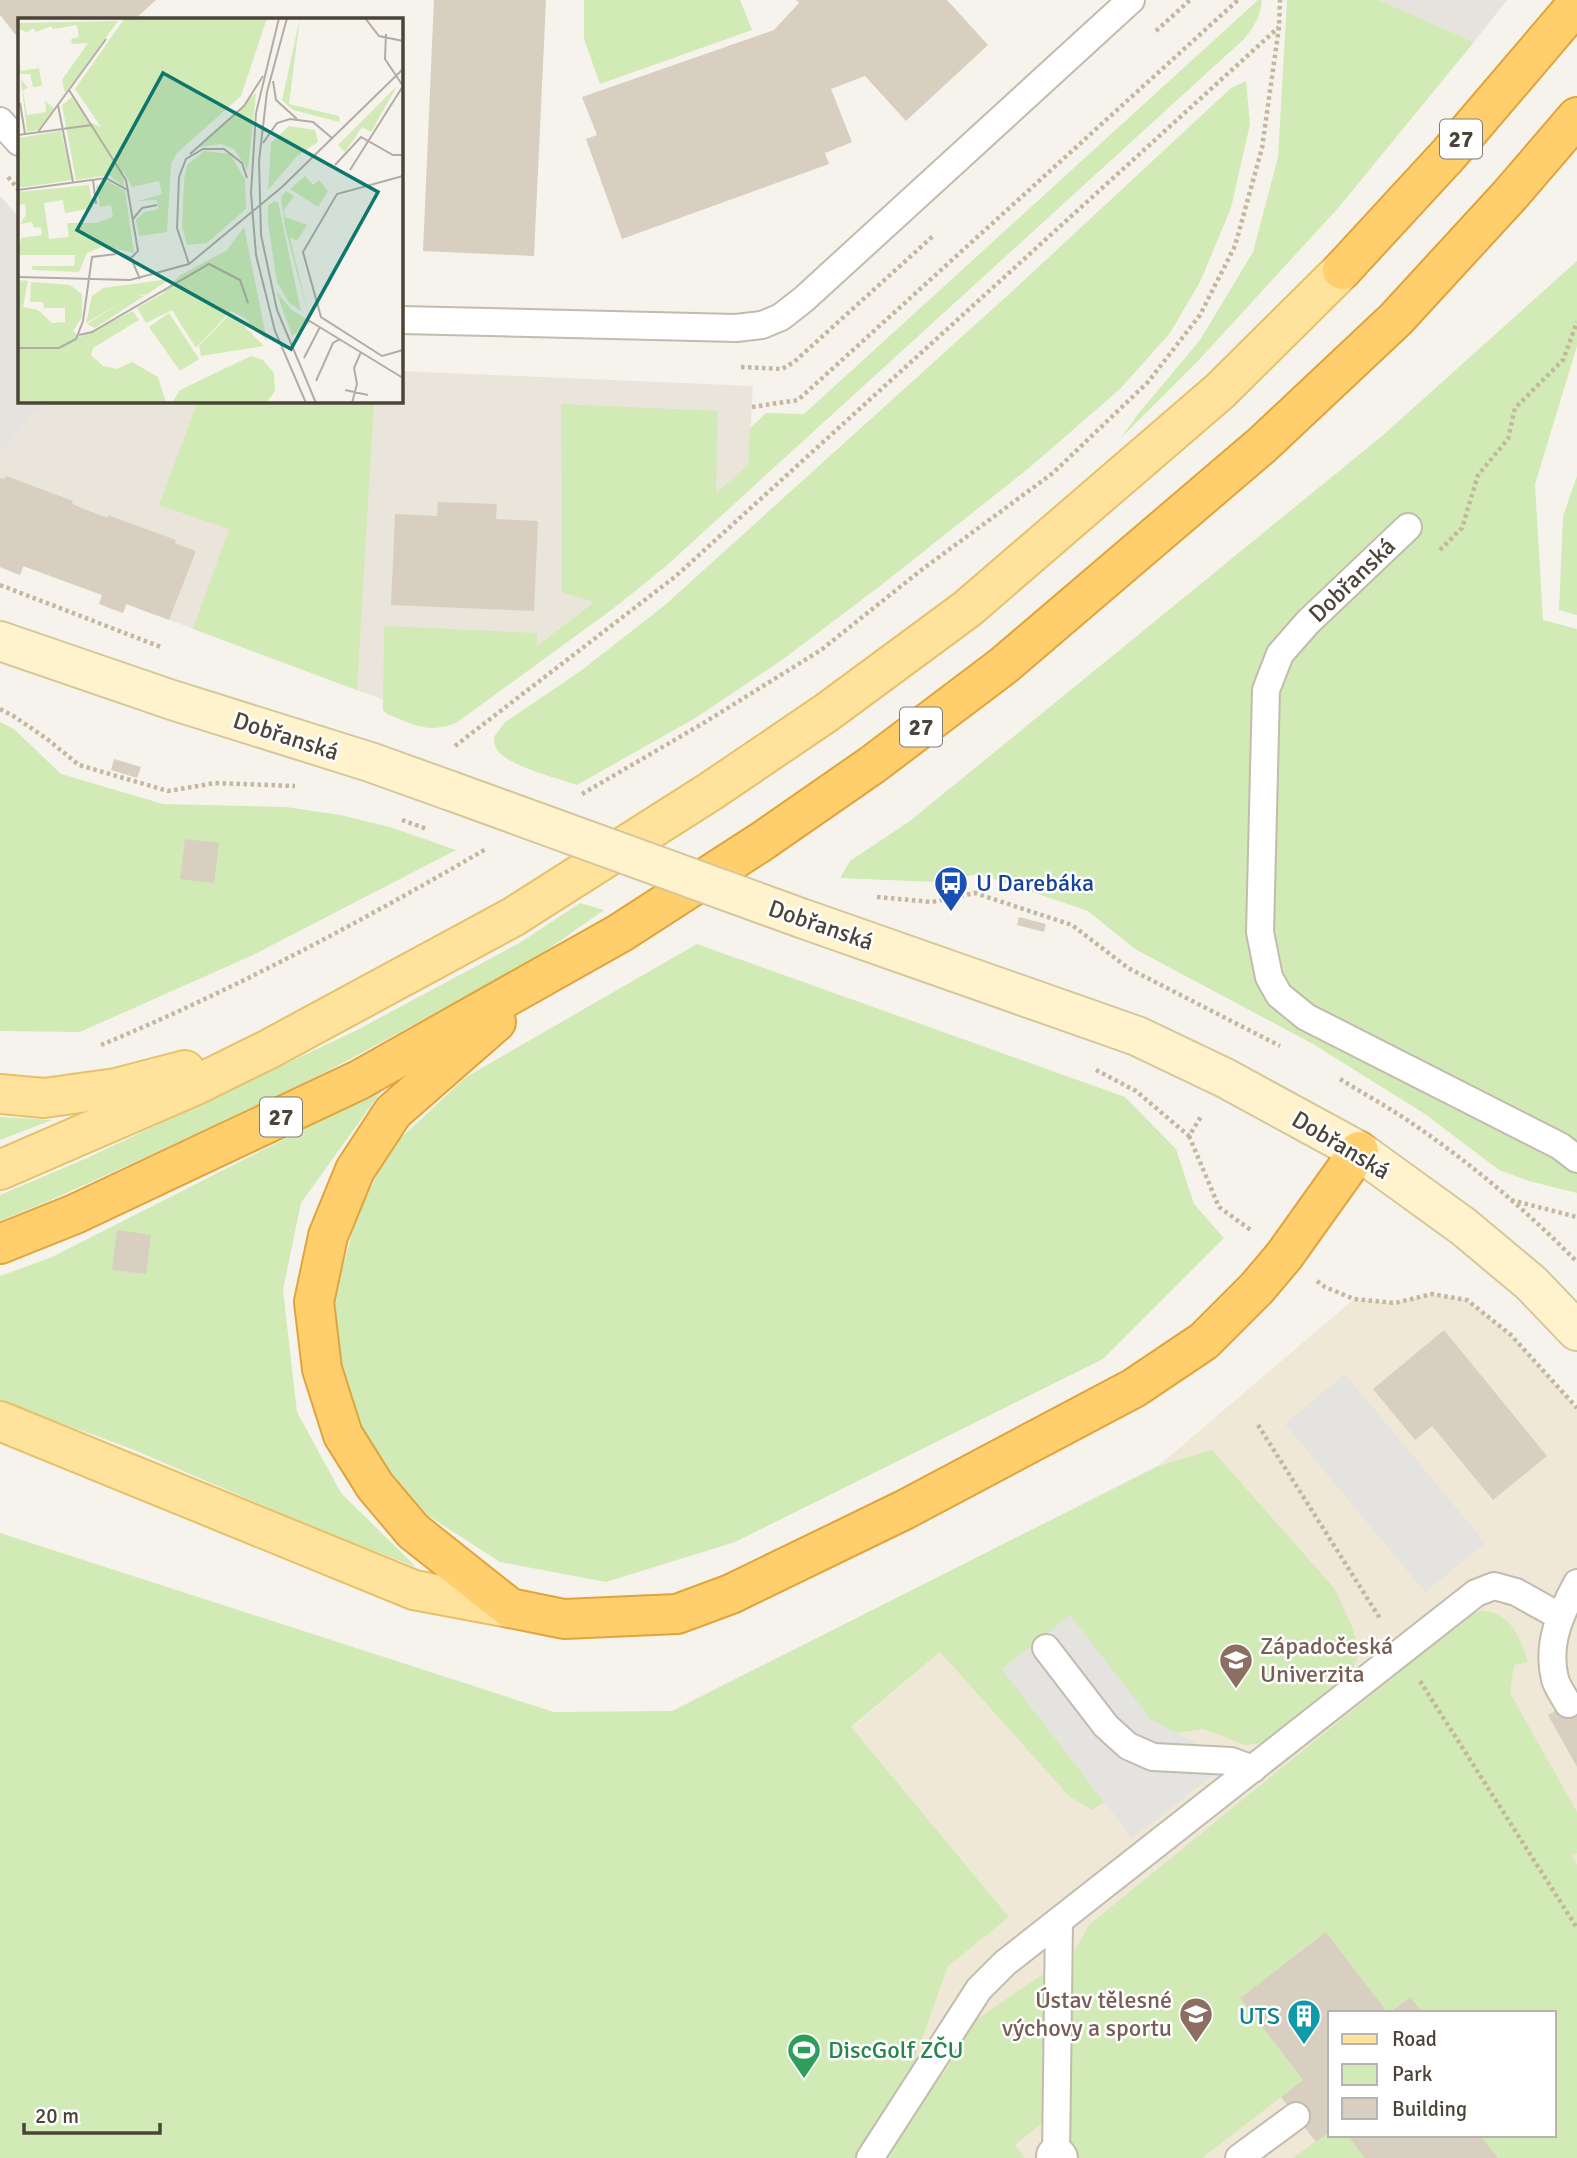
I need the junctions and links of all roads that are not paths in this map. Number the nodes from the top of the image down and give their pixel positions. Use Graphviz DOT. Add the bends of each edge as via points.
graph roads {
  1 [pos="1131,0"];
  2 [pos="1577,4"];
  3 [pos="1577,117"];
  4 [pos="0,121"];
  5 [pos="18,141"];
  6 [pos="1342,270"];
  7 [pos="402,320"];
  8 [pos="1408,527"];
  9 [pos="0,641"];
  10 [pos="553,972"];
  11 [pos="268,1049"];
  12 [pos="0,1094"];
  13 [pos="1359,1152"];
  14 [pos="1577,1159"];
  15 [pos="0,1170"];
  16 [pos="0,1244"];
  17 [pos="1577,1331"];
  18 [pos="0,1421"];
  19 [pos="1570,1603"];
  20 [pos="510,1608"];
  21 [pos="1046,1648"];
  22 [pos="1568,1703"];
  23 [pos="1253,1769"];
  24 [pos="1059,1921"];
  25 [pos="1296,2116"];
  26 [pos="1057,2157"];
  27 [pos="870,2158"];
  28 [pos="1240,2158"];
  1 -- 7 [label="lane" via="781,317 762,325 710,329"];
  2 -- 6 [label="highway, 27"];
  3 -- 10 [label="highway, 27" via="1396,319 1262,444 1003,666 761,842"];
  4 -- 5 [label="lane"];
  6 -- 11 [label="main road, 27" via="1220,391 967,609 826,713 513,917"];
  8 -- 14 [label="lane, Dobřanská" via="1280,654 1266,690 1260,932 1269,977 1279,995 1306,1017 1560,1146"];
  9 -- 13 [label="street, Dobřanská, bridge" via="370,762 1137,1036 1226,1078"];
  10 -- 16 [label="highway, 27" via="347,1086 75,1214"];
  10 -- 20 [label="highway" via="393,1112 355,1170 328,1236 314,1302 322,1369 342,1435 375,1486 413,1531"];
  11 -- 12 [label="main road" via="116,1088 44,1098"];
  11 -- 15 [label="main road, 27"];
  13 -- 17 [label="street, Dobřanská" via="1464,1227 1531,1283"];
  13 -- 20 [label="highway" via="1257,1288 1204,1342 1134,1388 904,1510 731,1594 677,1614 564,1619"];
  18 -- 20 [label="main road" via="414,1590"];
  19 -- 22 [label="lane" via="1552,1646 1555,1680"];
  19 -- 23 [label="lane" via="1494,1586 1476,1593"];
  21 -- 23 [label="lane" via="1106,1726 1128,1745 1153,1757 1231,1761"];
  23 -- 24 [label="lane"];
  24 -- 26 [label="lane"];
  24 -- 27 [label="lane" via="979,1989"];
  25 -- 28 [label="lane"];
}
